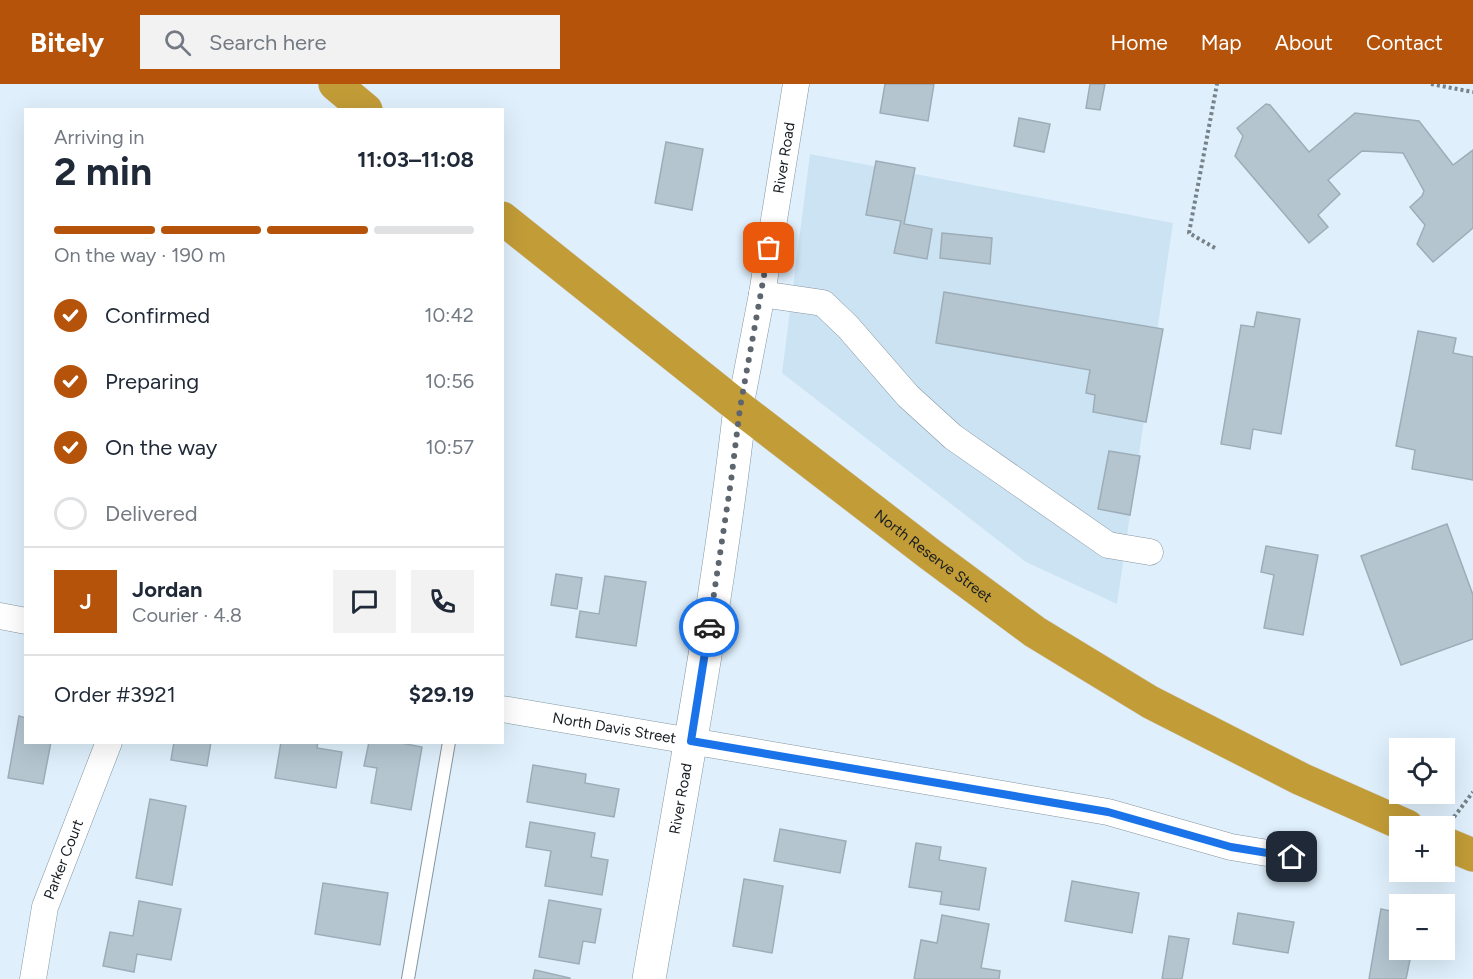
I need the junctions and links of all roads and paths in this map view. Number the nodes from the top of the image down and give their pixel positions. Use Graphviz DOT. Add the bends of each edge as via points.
graph roads {
  1 [pos="335,84"];
  2 [pos="796,84"];
  3 [pos="1217,84"];
  4 [pos="1431,84"];
  5 [pos="1473,92"];
  6 [pos="364,108"];
  7 [pos="504,220"];
  8 [pos="1215,248"];
  9 [pos="762,294"];
  10 [pos="740,408"];
  11 [pos="1150,552"];
  12 [pos="0,616"];
  13 [pos="24,621"];
  14 [pos="504,709"];
  15 [pos="691,741"];
  16 [pos="108,744"];
  17 [pos="448,744"];
  18 [pos="1473,792"];
  19 [pos="1389,818"];
  20 [pos="1455,821"];
  21 [pos="1455,838"];
  22 [pos="1473,855"];
  23 [pos="1292,857"];
  24 [pos="33,979"];
  25 [pos="408,979"];
  26 [pos="649,979"];
  1 -- 6 [label="highway"];
  2 -- 9 [label="street, River Road"];
  3 -- 8 [label="path" via="1189,233"];
  4 -- 5 [label="path"];
  7 -- 10 [label="highway, North Reserve Street"];
  9 -- 10 [label="street, River Road"];
  9 -- 11 [label="street" via="823,303 908,396 953,437 1108,545"];
  10 -- 15 [label="street, River Road"];
  10 -- 19 [label="highway, North Reserve Street" via="1035,632 1150,702 1301,779"];
  12 -- 13 [label="street"];
  14 -- 15 [label="street, North Davis Street"];
  15 -- 23 [label="street, North Davis Street" via="1108,812 1231,847"];
  15 -- 26 [label="street, River Road"];
  16 -- 24 [label="street, Parker Court" via="45,907"];
  17 -- 25 [label="lane"];
  18 -- 20 [label="path"];
  21 -- 22 [label="highway"];
}
